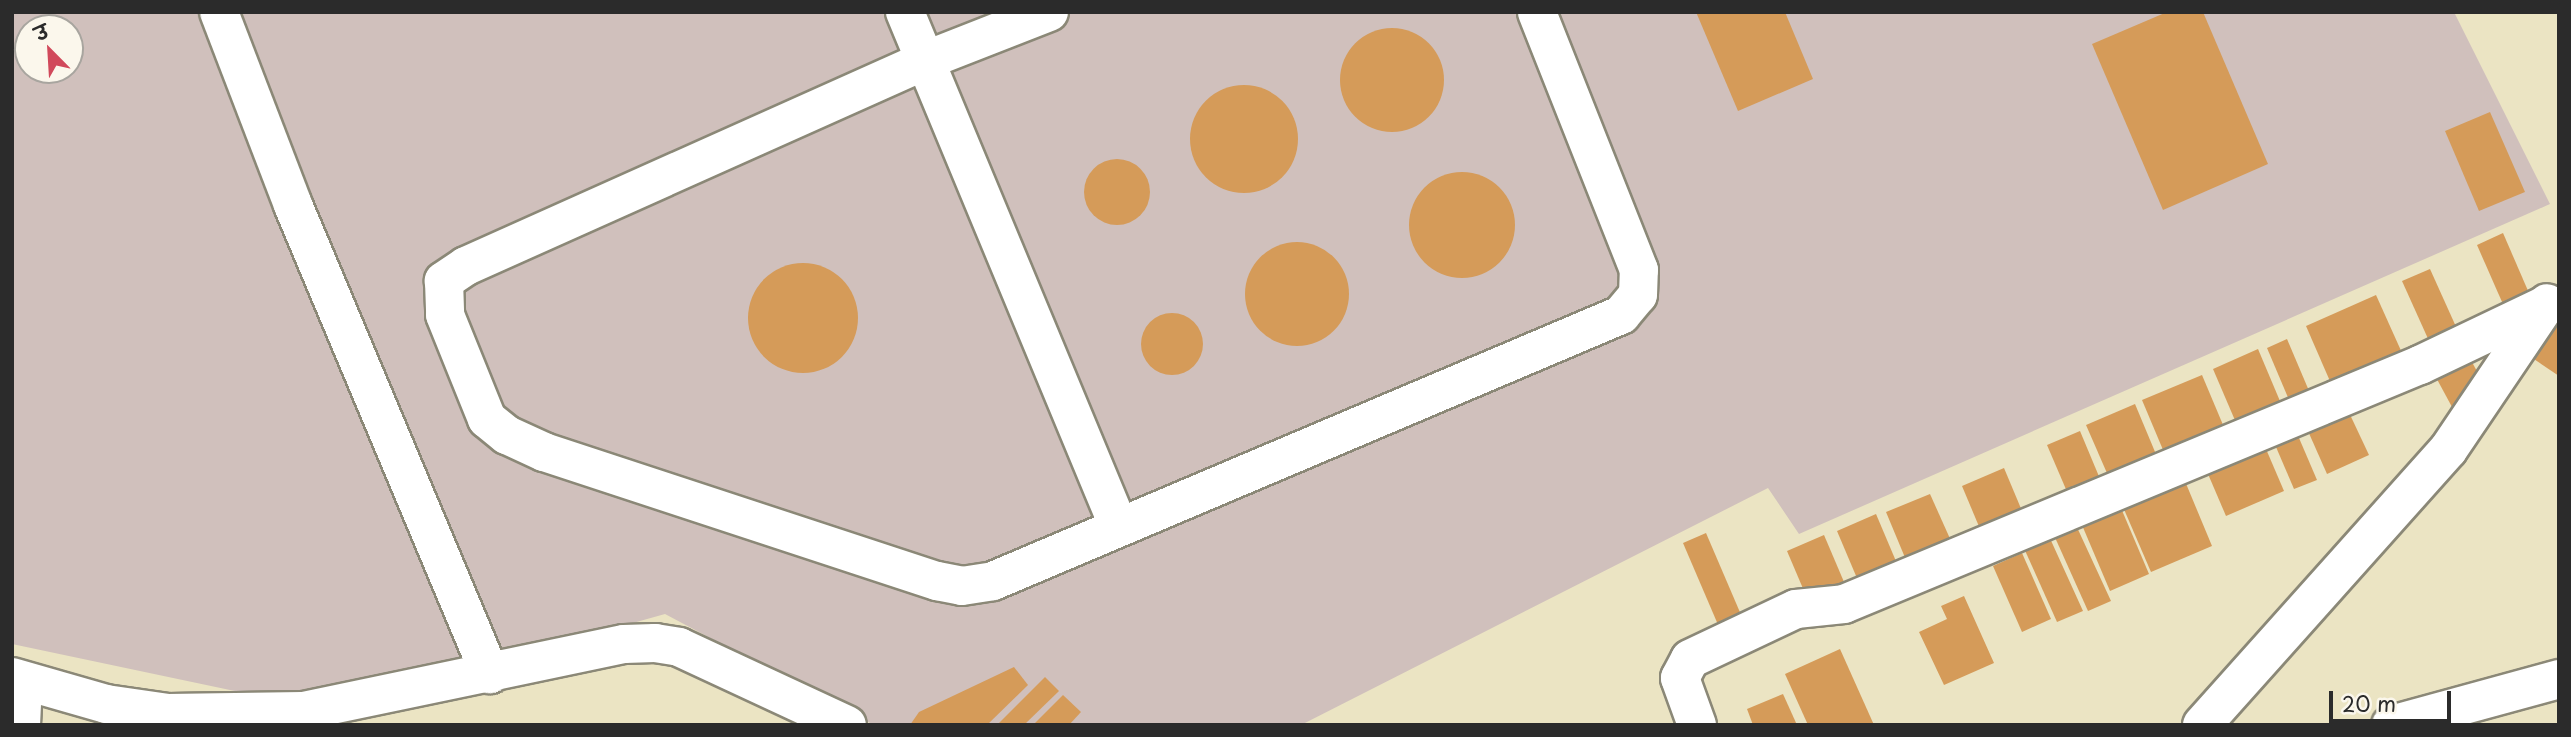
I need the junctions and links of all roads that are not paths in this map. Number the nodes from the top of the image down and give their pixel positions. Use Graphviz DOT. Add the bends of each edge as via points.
graph roads {
  1 [pos="219,12"];
  2 [pos="905,12"];
  3 [pos="1049,12"];
  4 [pos="1537,12"];
  5 [pos="924,61"];
  6 [pos="2552,297"];
  7 [pos="1118,525"];
  8 [pos="490,674"];
  9 [pos="18,680"];
  10 [pos="2559,680"];
  11 [pos="303,718"];
  12 [pos="844,724"];
  13 [pos="21,725"];
  14 [pos="1697,725"];
  15 [pos="2202,725"];
  16 [pos="2390,725"];
  1 -- 8 [label="street" via="293,205"];
  2 -- 5 [label="street"];
  3 -- 5 [label="street"];
  4 -- 7 [label="street" via="1639,270 1637,295 1621,315"];
  5 -- 7 [label="street"];
  5 -- 7 [label="street" via="466,266 444,281 444,315 475,398 487,419 507,436 544,452 962,586 993,582"];
  6 -- 14 [label="street" via="2420,365 1844,604 1796,609 1690,659 1680,678"];
  6 -- 15 [label="street" via="2448,450"];
  8 -- 11 [label="street"];
  8 -- 12 [label="street" via="624,644 655,643 679,648"];
  9 -- 11 [label="street" via="106,704 167,713"];
  9 -- 13 [label="street"];
  10 -- 16 [label="street"];
}
